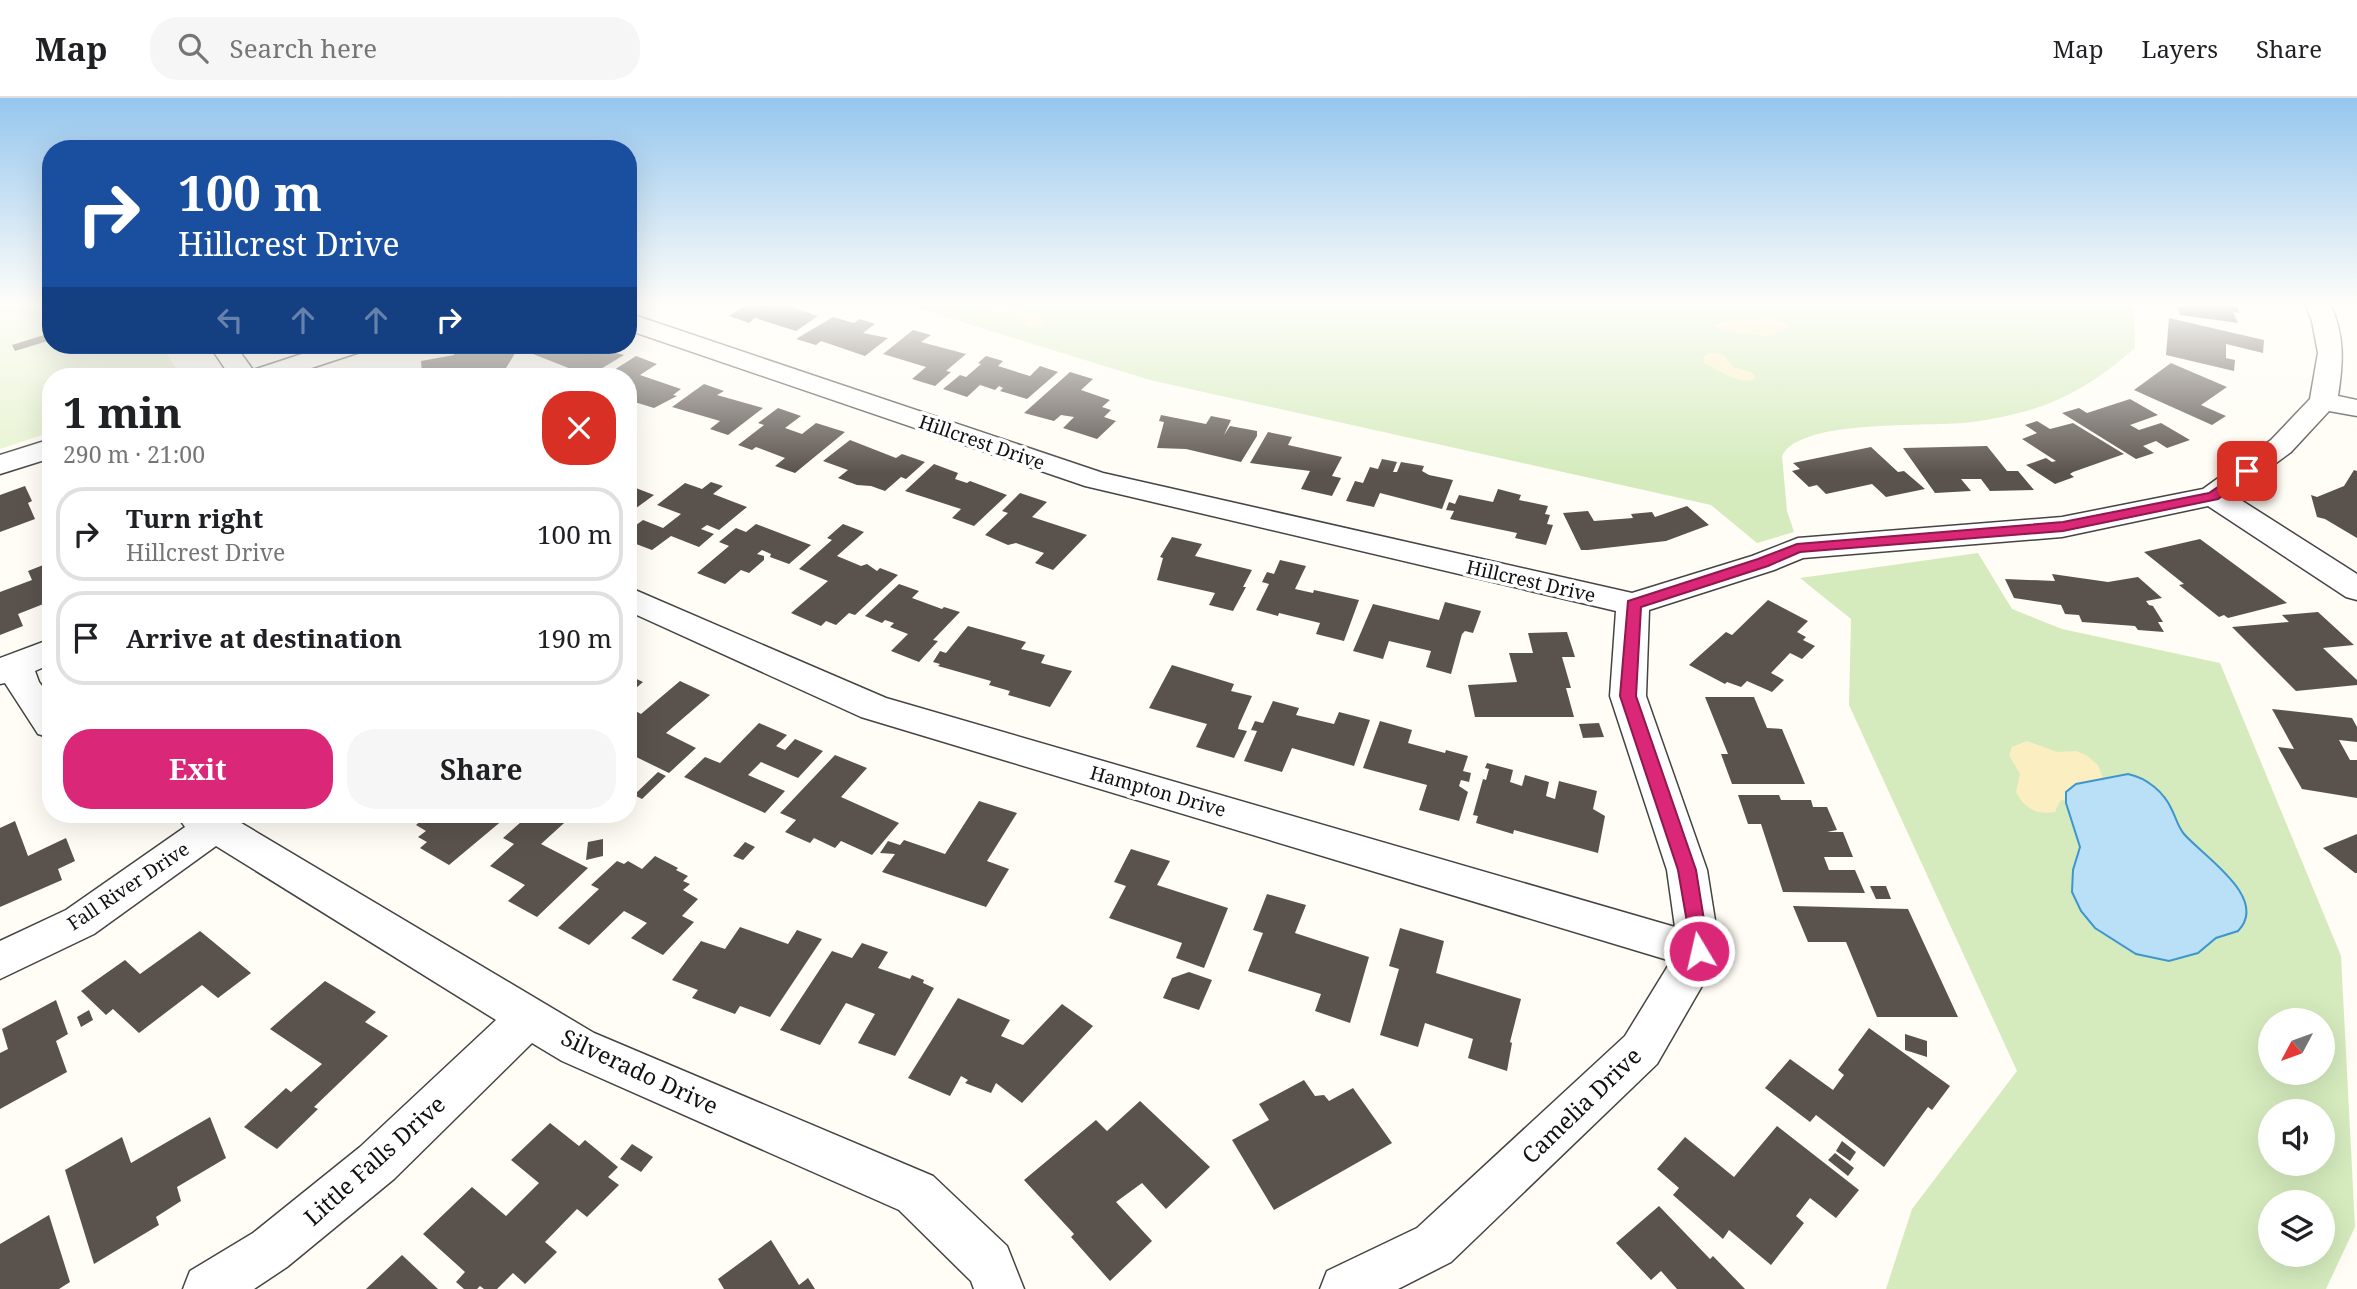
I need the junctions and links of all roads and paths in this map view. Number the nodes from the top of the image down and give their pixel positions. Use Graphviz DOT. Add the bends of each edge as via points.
graph roads {
  1 [pos="305,362"];
  2 [pos="747,362"];
  3 [pos="2330,362"];
  4 [pos="286,368"];
  5 [pos="2323,401"];
  6 [pos="2357,408"];
  7 [pos="42,451"];
  8 [pos="0,465"];
  9 [pos="2213,496"];
  10 [pos="2357,589"];
  11 [pos="637,602"];
  12 [pos="1633,604"];
  13 [pos="42,655"];
  14 [pos="8,669"];
  15 [pos="42,712"];
  16 [pos="201,823"];
  17 [pos="210,823"];
  18 [pos="1699,951"];
  19 [pos="0,961"];
  20 [pos="529,1017"];
  21 [pos="208,1289"];
  22 [pos="999,1289"];
  23 [pos="1345,1289"];
  1 -- 4 [label="street"];
  2 -- 12 [label="street, Hillcrest Drive" via="1095,480"];
  3 -- 5 [label="street"];
  5 -- 6 [label="street"];
  5 -- 9 [label="street" via="2281,446"];
  7 -- 8 [label="street"];
  9 -- 10 [label="street"];
  9 -- 12 [label="street" via="2063,527 1797,548"];
  11 -- 18 [label="street, Hampton Drive" via="874,708"];
  12 -- 18 [label="street" via="1628,696 1687,870"];
  13 -- 14 [label="street"];
  14 -- 15 [label="street"];
  16 -- 19 [label="street, Fall River Drive" via="80,922"];
  17 -- 20 [label="street, Silverado Drive"];
  18 -- 23 [label="street, Camelia Drive" via="1641,1050 1434,1245"];
  20 -- 21 [label="street, Little Falls Drive" via="377,1163 270,1250"];
  20 -- 22 [label="street, Silverado Drive" via="578,1047 916,1193 989,1264"];
}
